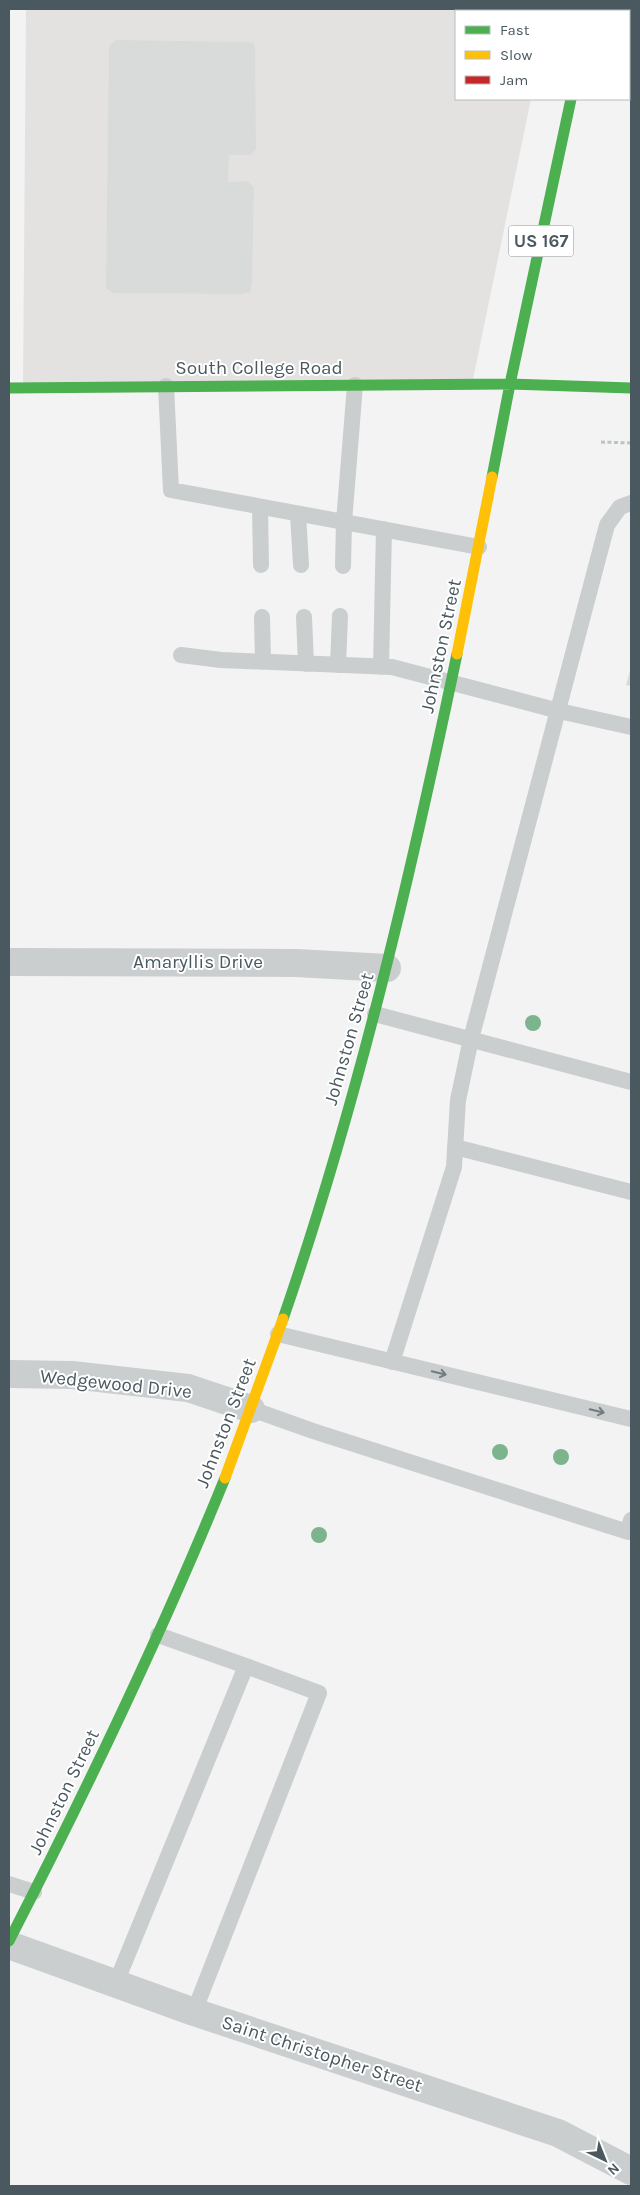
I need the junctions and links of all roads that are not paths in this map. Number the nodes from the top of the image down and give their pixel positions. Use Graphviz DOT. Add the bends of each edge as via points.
graph roads {
  1 [pos="571,100"];
  2 [pos="510,384"];
  3 [pos="355,385"];
  4 [pos="166,386"];
  5 [pos="9,388"];
  6 [pos="631,388"];
  7 [pos="631,503"];
  8 [pos="260,507"];
  9 [pos="298,514"];
  10 [pos="344,522"];
  11 [pos="384,530"];
  12 [pos="479,547"];
  13 [pos="261,565"];
  14 [pos="301,565"];
  15 [pos="342,566"];
  16 [pos="340,616"];
  17 [pos="262,617"];
  18 [pos="304,617"];
  19 [pos="181,655"];
  20 [pos="263,662"];
  21 [pos="306,664"];
  22 [pos="338,665"];
  23 [pos="381,667"];
  24 [pos="452,683"];
  25 [pos="559,711"];
  26 [pos="631,727"];
  27 [pos="9,962"];
  28 [pos="387,968"];
  29 [pos="375,1014"];
  30 [pos="471,1040"];
  31 [pos="631,1082"];
  32 [pos="455,1147"];
  33 [pos="631,1192"];
  34 [pos="278,1334"];
  35 [pos="392,1362"];
  36 [pos="9,1374"];
  37 [pos="252,1409"];
  38 [pos="631,1420"];
  39 [pos="630,1528"];
  40 [pos="158,1635"];
  41 [pos="246,1666"];
  42 [pos="9,1884"];
  43 [pos="34,1892"];
  44 [pos="9,1941"];
  45 [pos="9,1945"];
  46 [pos="116,1983"];
  47 [pos="194,2012"];
  48 [pos="631,2171"];
  1 -- 2 [label="main road, Johnston Street / US 167"];
  2 -- 3 [label="main road, South College Road"];
  2 -- 6 [label="main road, South College Road"];
  2 -- 12 [label="main road, Johnston Street"];
  3 -- 4 [label="main road, South College Road"];
  3 -- 10 [label="lane"];
  4 -- 5 [label="main road, South College Road"];
  4 -- 8 [label="lane" via="171,490"];
  7 -- 25 [label="lane" via="620,507 608,525"];
  8 -- 9 [label="lane"];
  8 -- 13 [label="lane"];
  9 -- 10 [label="lane"];
  9 -- 14 [label="lane"];
  10 -- 11 [label="lane"];
  10 -- 15 [label="lane"];
  11 -- 12 [label="lane"];
  11 -- 23 [label="lane"];
  12 -- 24 [label="main road, Johnston Street"];
  16 -- 22 [label="lane"];
  17 -- 20 [label="lane"];
  18 -- 21 [label="lane"];
  19 -- 20 [label="lane"];
  20 -- 21 [label="lane"];
  21 -- 22 [label="lane"];
  22 -- 23 [label="lane"];
  23 -- 24 [label="lane"];
  24 -- 25 [label="lane"];
  24 -- 28 [label="main road, Johnston Street"];
  25 -- 26 [label="lane"];
  25 -- 30 [label="lane"];
  27 -- 28 [label="street, Amaryllis Drive" via="296,963"];
  28 -- 29 [label="main road, Johnston Street"];
  29 -- 30 [label="lane"];
  29 -- 34 [label="main road, Johnston Street" via="355,1089"];
  30 -- 31 [label="lane"];
  30 -- 32 [label="lane" via="458,1100"];
  32 -- 33 [label="lane"];
  32 -- 35 [label="lane" via="454,1168"];
  34 -- 35 [label="lane"];
  34 -- 37 [label="main road, Johnston Street"];
  35 -- 38 [label="lane, one-way"];
  36 -- 37 [label="street, Wedgewood Drive" via="72,1375 188,1388"];
  37 -- 39 [label="lane" via="313,1431"];
  37 -- 40 [label="main road, Johnston Street"];
  40 -- 41 [label="lane"];
  40 -- 43 [label="main road, Johnston Street" via="136,1687"];
  41 -- 46 [label="lane"];
  41 -- 47 [label="lane" via="319,1693"];
  42 -- 43 [label="lane"];
  43 -- 44 [label="main road, Johnston Street"];
  45 -- 46 [label="street, Saint Christopher Street"];
  46 -- 47 [label="street, Saint Christopher Street"];
  47 -- 48 [label="street, Saint Christopher Street" via="558,2133"];
}
